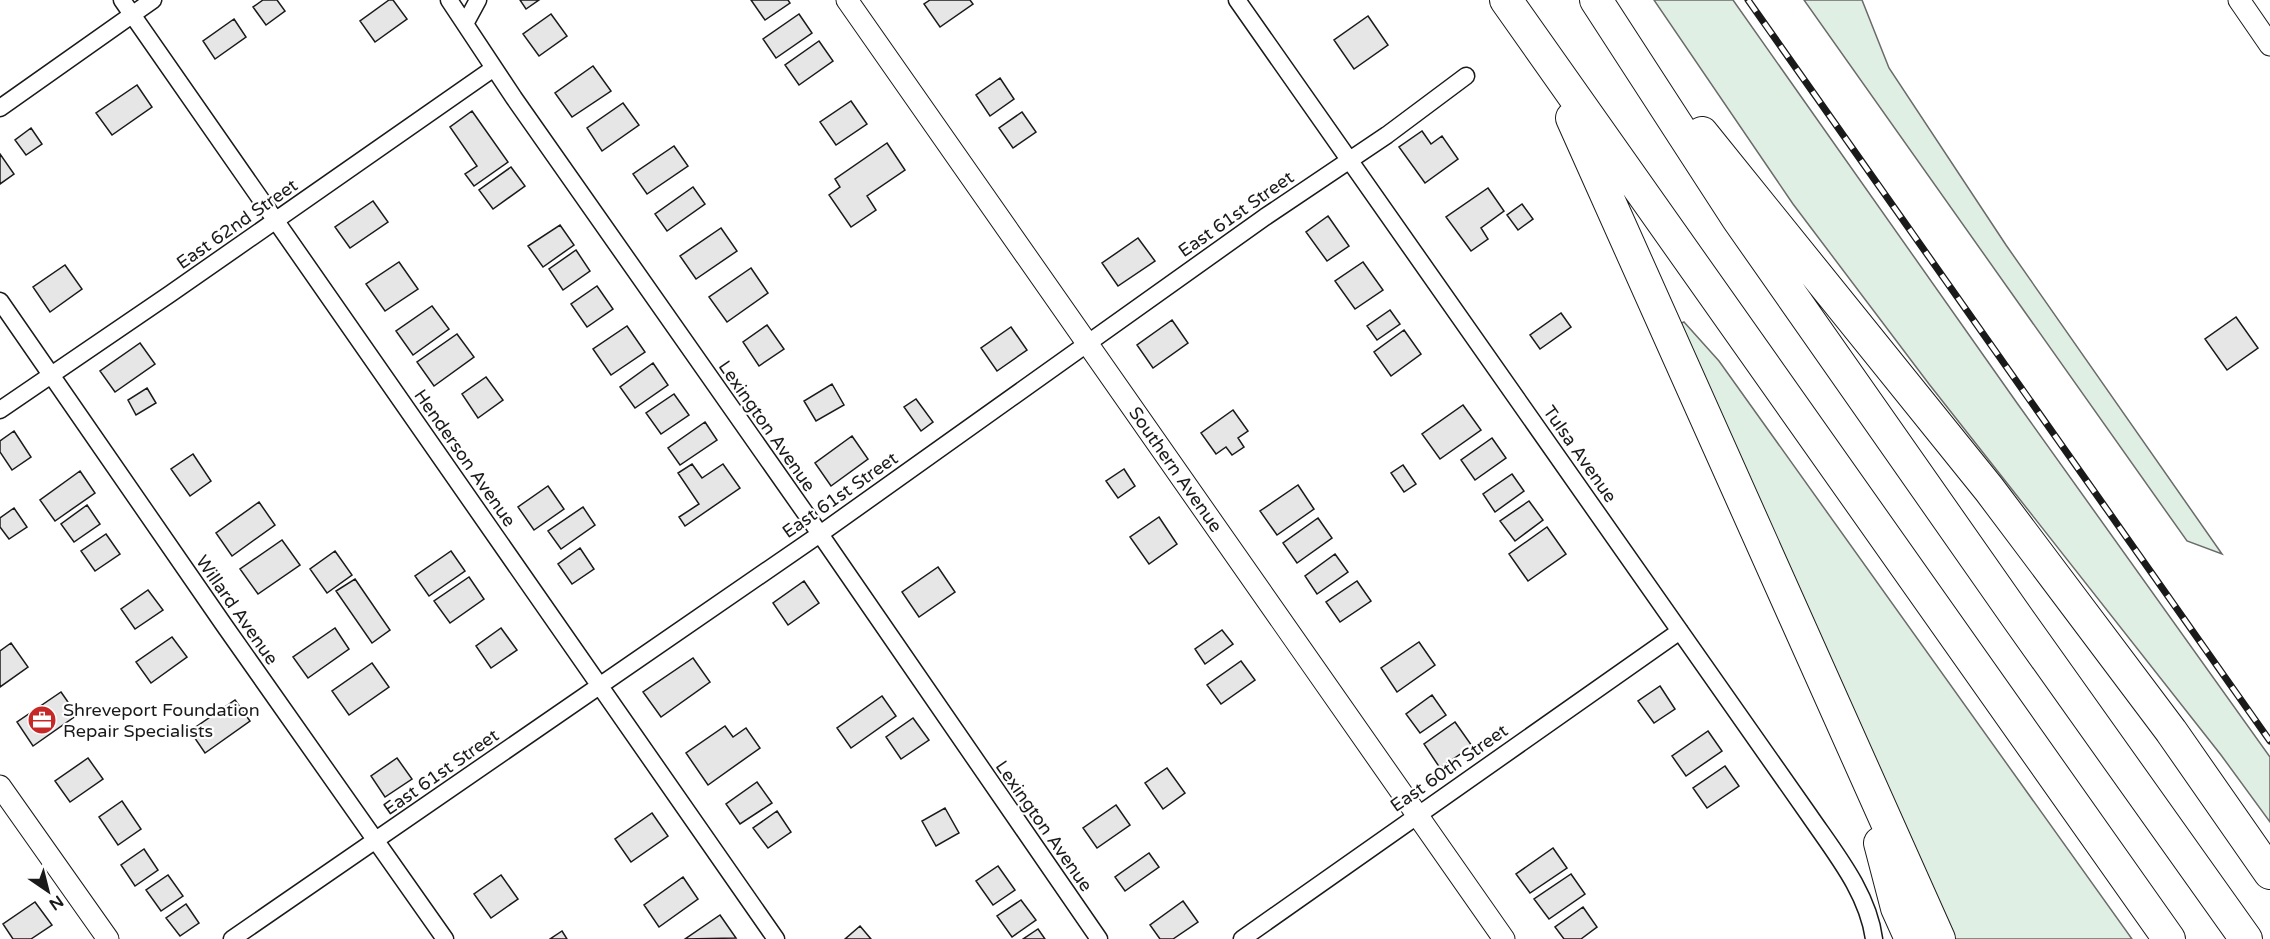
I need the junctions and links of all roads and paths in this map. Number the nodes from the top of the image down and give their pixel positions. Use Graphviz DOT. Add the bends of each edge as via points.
graph roads {
  1 [pos="122,0"];
  2 [pos="153,0"];
  3 [pos="449,0"];
  4 [pos="478,0"];
  5 [pos="847,0"];
  6 [pos="1237,0"];
  7 [pos="1506,0"];
  8 [pos="2239,0"];
  9 [pos="1599,4"];
  10 [pos="132,15"];
  11 [pos="465,24"];
  12 [pos="2270,45"];
  13 [pos="1542,50"];
  14 [pos="494,68"];
  15 [pos="1466,76"];
  16 [pos="0,108"];
  17 [pos="1350,160"];
  18 [pos="276,220"];
  19 [pos="0,301"];
  20 [pos="1086,344"];
  21 [pos="51,374"];
  22 [pos="0,410"];
  23 [pos="820,534"];
  24 [pos="1680,631"];
  25 [pos="600,685"];
  26 [pos="1854,744"];
  27 [pos="0,786"];
  28 [pos="1416,815"];
  29 [pos="375,841"];
  30 [pos="2270,873"];
  31 [pos="108,939"];
  32 [pos="232,939"];
  33 [pos="445,939"];
  34 [pos="776,939"];
  35 [pos="1099,939"];
  36 [pos="1242,939"];
  37 [pos="1504,939"];
  38 [pos="1874,939"];
  39 [pos="1911,939"];
  40 [pos="1939,939"];
  41 [pos="2169,939"];
  42 [pos="2246,939"];
  1 -- 10 [label="street, Henderson Avenue"];
  2 -- 10 [label="street"];
  3 -- 11 [label="street, Lexington Avenue"];
  4 -- 11 [label="street"];
  5 -- 20 [label="street, Southern Avenue"];
  6 -- 17 [label="street, Tulsa Avenue"];
  7 -- 13 [label="highway"];
  8 -- 12 [label="street"];
  9 -- 30 [label="highway" via="1989,489 2171,730"];
  9 -- 42 [label="highway" via="1738,219"];
  10 -- 16 [label="street"];
  10 -- 18 [label="street, Henderson Avenue"];
  11 -- 14 [label="street, Lexington Avenue"];
  13 -- 26 [label="highway"];
  13 -- 41 [label="highway"];
  14 -- 18 [label="street, East 62nd Street"];
  14 -- 23 [label="street, Lexington Avenue"];
  15 -- 17 [label="street, East 61st Street"];
  17 -- 20 [label="street, East 61st Street"];
  17 -- 24 [label="street, Tulsa Avenue"];
  18 -- 21 [label="street, East 62nd Street"];
  18 -- 25 [label="street, Henderson Avenue"];
  19 -- 21 [label="street, Willard Avenue"];
  20 -- 23 [label="street, East 61st Street"];
  20 -- 28 [label="street, Southern Avenue"];
  21 -- 22 [label="street, East 62nd Street"];
  21 -- 29 [label="street, Willard Avenue"];
  23 -- 25 [label="street, East 61st Street"];
  23 -- 35 [label="street, Lexington Avenue"];
  24 -- 28 [label="street, East 60th Street"];
  24 -- 38 [label="street, Tulsa Avenue" via="1844,867 1867,907"];
  25 -- 29 [label="street, East 61st Street"];
  25 -- 34 [label="street, Henderson Avenue"];
  26 -- 39 [label="highway" via="1897,908"];
  26 -- 40 [label="highway"];
  27 -- 31 [label="street"];
  28 -- 36 [label="street, East 60th Street"];
  28 -- 37 [label="street, Southern Avenue"];
  29 -- 32 [label="street, East 61st Street"];
  29 -- 33 [label="street, Willard Avenue"];
}
